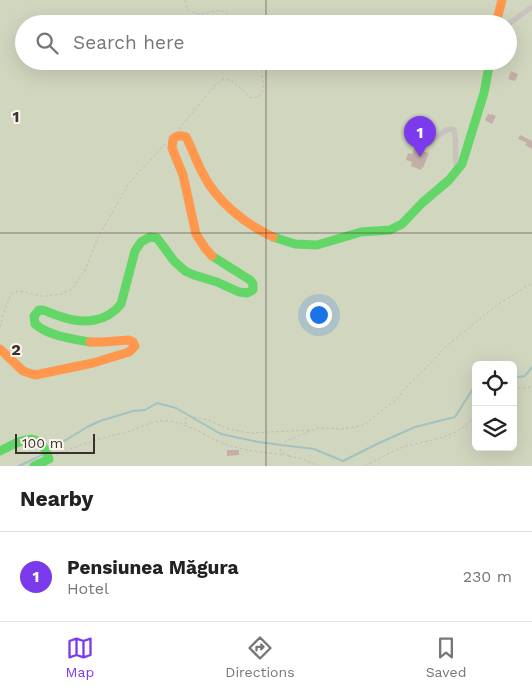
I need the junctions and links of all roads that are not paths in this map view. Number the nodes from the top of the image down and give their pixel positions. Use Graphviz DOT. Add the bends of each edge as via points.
graph roads {
  1 [pos="502,0"];
  2 [pos="532,7"];
  3 [pos="498,15"];
  4 [pos="517,18"];
  5 [pos="488,70"];
  6 [pos="427,144"];
  7 [pos="458,170"];
  8 [pos="0,349"];
  9 [pos="0,451"];
  10 [pos="34,466"];
  1 -- 3 [label="main road"];
  2 -- 4 [label="street"];
  5 -- 7 [label="main road" via="482,101"];
  6 -- 7 [label="street" via="446,130 454,130"];
  7 -- 8 [label="main road" via="396,229 355,233 320,244 301,245 268,234 235,213 210,186 186,137 179,135 172,139 172,148 183,175 196,234 218,260 248,277 254,289 247,294 190,273 177,264 157,238 148,236 135,251 121,304 112,314 74,320 39,310 34,316 35,324 59,334 95,342 129,340 135,346 133,349 93,363 35,375 23,371"];
  9 -- 10 [label="main road" via="31,438 38,439 49,459"];
}
